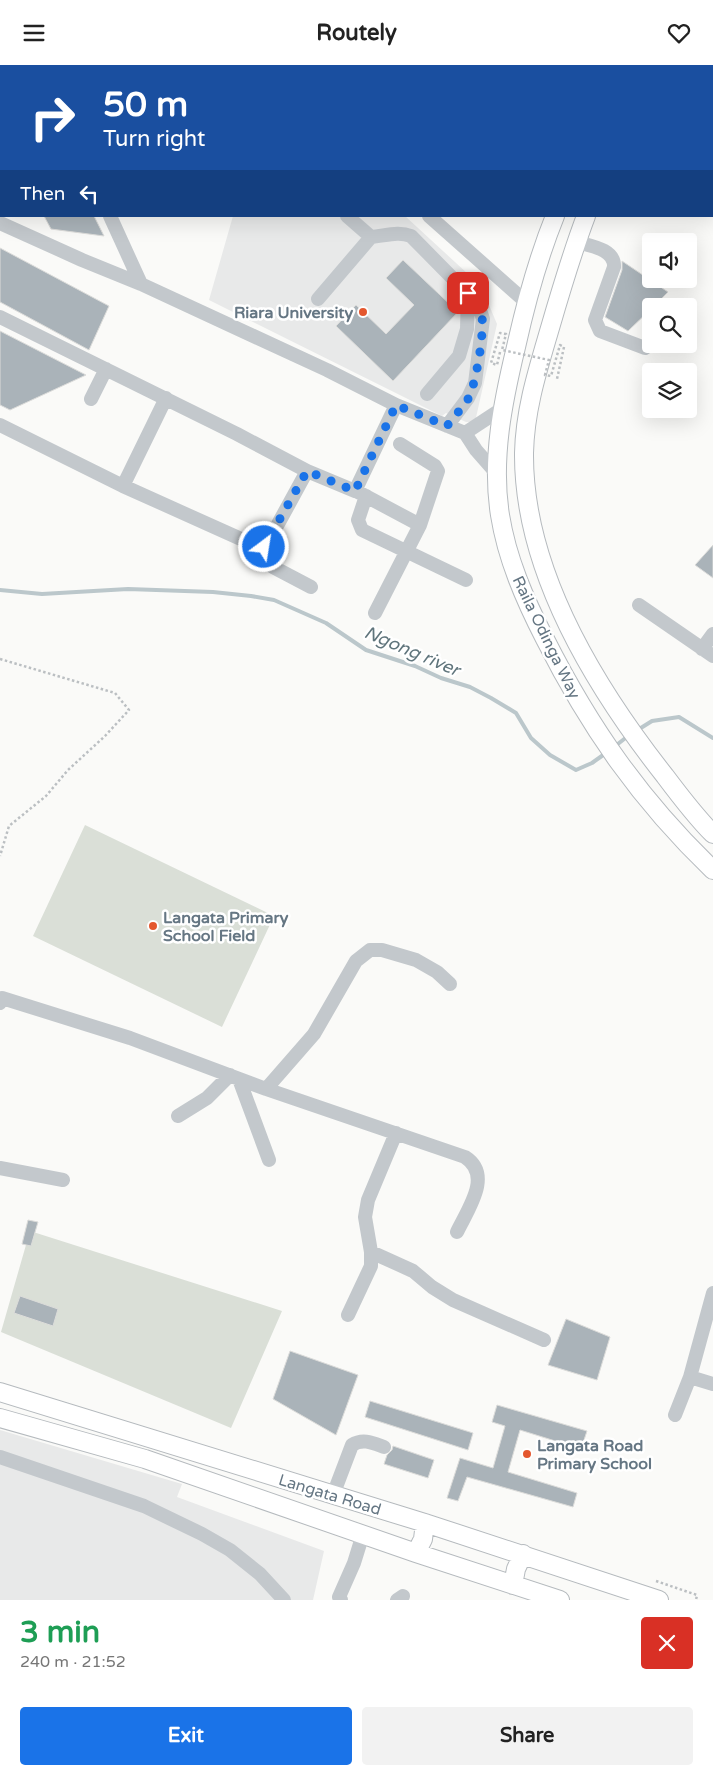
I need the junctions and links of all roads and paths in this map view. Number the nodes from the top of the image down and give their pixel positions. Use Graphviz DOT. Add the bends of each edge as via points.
graph roads {
  1 [pos="110,217"];
  2 [pos="348,217"];
  3 [pos="430,217"];
  4 [pos="555,217"];
  5 [pos="586,217"];
  6 [pos="0,223"];
  7 [pos="371,237"];
  8 [pos="576,241"];
  9 [pos="141,284"];
  10 [pos="468,293"];
  11 [pos="318,299"];
  12 [pos="526,302"];
  13 [pos="0,317"];
  14 [pos="642,346"];
  15 [pos="500,352"];
  16 [pos="106,369"];
  17 [pos="558,379"];
  18 [pos="427,394"];
  19 [pos="166,398"];
  20 [pos="91,399"];
  21 [pos="396,405"];
  22 [pos="503,408"];
  23 [pos="0,425"];
  24 [pos="447,426"];
  25 [pos="465,433"];
  26 [pos="400,443"];
  27 [pos="307,471"];
  28 [pos="497,475"];
  29 [pos="123,486"];
  30 [pos="360,493"];
  31 [pos="420,525"];
  32 [pos="262,548"];
  33 [pos="406,551"];
  34 [pos="466,580"];
  35 [pos="311,587"];
  36 [pos="639,605"];
  37 [pos="375,613"];
  38 [pos="713,634"];
  39 [pos="708,653"];
  40 [pos="0,659"];
  41 [pos="713,834"];
  42 [pos="0,856"];
  43 [pos="713,870"];
  44 [pos="450,984"];
  45 [pos="1,999"];
  46 [pos="234,1077"];
  47 [pos="266,1089"];
  48 [pos="178,1116"];
  49 [pos="396,1133"];
  50 [pos="269,1160"];
  51 [pos="0,1168"];
  52 [pos="63,1179"];
  53 [pos="457,1232"];
  54 [pos="371,1252"];
  55 [pos="713,1293"];
  56 [pos="348,1315"];
  57 [pos="544,1340"];
  58 [pos="690,1377"];
  59 [pos="713,1384"];
  60 [pos="0,1392"];
  61 [pos="675,1415"];
  62 [pos="0,1419"];
  63 [pos="384,1447"];
  64 [pos="0,1457"];
  65 [pos="333,1495"];
  66 [pos="426,1523"];
  67 [pos="363,1534"];
  68 [pos="416,1553"];
  69 [pos="523,1554"];
  70 [pos="656,1581"];
  71 [pos="513,1585"];
  72 [pos="284,1600"];
  73 [pos="341,1600"];
  74 [pos="560,1600"];
  75 [pos="659,1600"];
  76 [pos="696,1600"];
  1 -- 9 [label="street"];
  2 -- 7 [label="street"];
  3 -- 12 [label="street"];
  4 -- 12 [label="main road, Raila Odinga Way"];
  5 -- 8 [label="main road, Raila Odinga Way"];
  6 -- 9 [label="street"];
  7 -- 10 [label="street" via="398,233 411,236"];
  7 -- 11 [label="street"];
  8 -- 14 [label="street" via="609,253 614,261 596,325 600,331"];
  8 -- 41 [label="main road, Raila Odinga Way" via="530,395 524,451 526,491 536,542 548,581 578,646 638,741"];
  9 -- 21 [label="street"];
  10 -- 18 [label="street" via="467,329 459,356"];
  10 -- 24 [label="street" via="478,305 482,319 475,383"];
  12 -- 22 [label="main road, Raila Odinga Way"];
  13 -- 16 [label="street"];
  15 -- 17 [label="path, bridge" via="497,365 491,363 500,333 506,334 502,350 549,360 546,375 551,376 560,345 564,347"];
  16 -- 19 [label="street"];
  16 -- 20 [label="street"];
  19 -- 27 [label="street"];
  19 -- 29 [label="street"];
  21 -- 24 [label="street"];
  21 -- 30 [label="street"];
  22 -- 25 [label="street"];
  22 -- 28 [label="main road, Raila Odinga Way"];
  23 -- 29 [label="street"];
  24 -- 25 [label="street"];
  25 -- 28 [label="street"];
  26 -- 31 [label="street" via="438,471"];
  27 -- 30 [label="street"];
  27 -- 32 [label="street"];
  28 -- 43 [label="main road, Raila Odinga Way" via="500,514 515,571 562,673 614,757 662,817"];
  29 -- 32 [label="street"];
  30 -- 31 [label="street"];
  30 -- 33 [label="street" via="358,520 362,530"];
  31 -- 33 [label="street"];
  32 -- 35 [label="street" via="273,567"];
  33 -- 34 [label="street"];
  33 -- 37 [label="street"];
  36 -- 39 [label="street"];
  38 -- 39 [label="street"];
  40 -- 42 [label="path" via="115,693 129,710 46,796 10,826"];
  44 -- 47 [label="street" via="416,960 382,950 370,950 356,961 314,1034"];
  45 -- 46 [label="street" via="130,1038"];
  46 -- 47 [label="street"];
  46 -- 48 [label="street"];
  46 -- 50 [label="street"];
  47 -- 49 [label="street"];
  49 -- 53 [label="street" via="472,1162 478,1172 478,1188"];
  49 -- 54 [label="street" via="368,1200 365,1217"];
  51 -- 52 [label="street"];
  54 -- 56 [label="street" via="371,1266"];
  54 -- 57 [label="street" via="413,1271 453,1300"];
  55 -- 58 [label="street"];
  58 -- 59 [label="street"];
  58 -- 61 [label="street"];
  60 -- 65 [label="main road, Langata Road"];
  62 -- 67 [label="main road, Langata Road" via="145,1459"];
  63 -- 65 [label="street" via="366,1441 352,1445"];
  64 -- 72 [label="street" via="144,1506 202,1534 230,1550 260,1574"];
  65 -- 66 [label="main road, Langata Road"];
  66 -- 68 [label="main road"];
  66 -- 69 [label="main road, Langata Road"];
  67 -- 68 [label="main road, Langata Road"];
  67 -- 73 [label="street" via="339,1597"];
  68 -- 71 [label="main road, Langata Road"];
  69 -- 71 [label="main road"];
  69 -- 75 [label="main road, Langata Road"];
  70 -- 76 [label="path" via="697,1595"];
  71 -- 74 [label="main road, Langata Road"];
}
